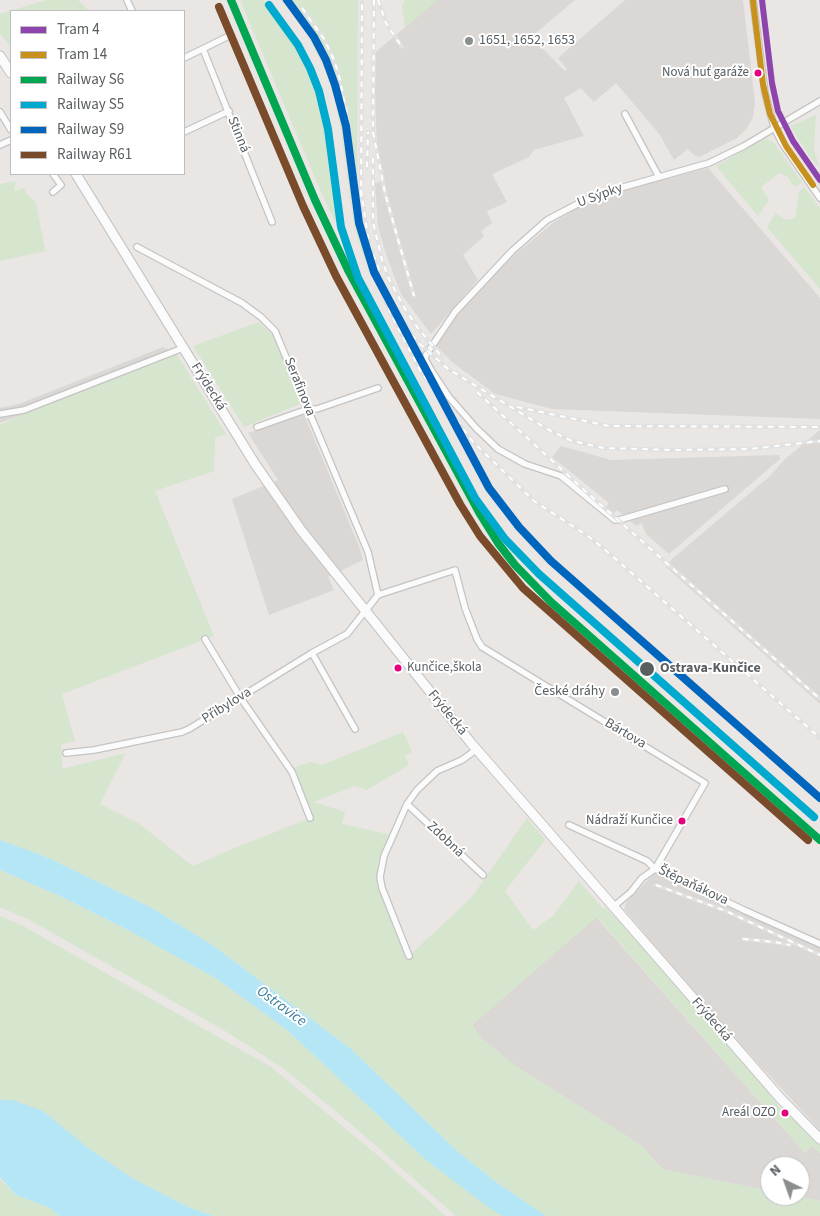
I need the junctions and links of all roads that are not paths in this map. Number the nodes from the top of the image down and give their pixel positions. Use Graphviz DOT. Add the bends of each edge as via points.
graph roads {
  1 [pos="753,0"];
  2 [pos="231,35"];
  3 [pos="203,49"];
  4 [pos="0,56"];
  5 [pos="185,58"];
  6 [pos="10,71"];
  7 [pos="820,101"];
  8 [pos="0,112"];
  9 [pos="228,112"];
  10 [pos="625,114"];
  11 [pos="10,128"];
  12 [pos="774,128"];
  13 [pos="185,132"];
  14 [pos="54,175"];
  15 [pos="77,175"];
  16 [pos="659,177"];
  17 [pos="53,192"];
  18 [pos="820,198"];
  19 [pos="272,222"];
  20 [pos="137,247"];
  21 [pos="183,348"];
  22 [pos="378,388"];
  23 [pos="308,409"];
  24 [pos="0,414"];
  25 [pos="257,427"];
  26 [pos="725,489"];
  27 [pos="378,595"];
  28 [pos="365,611"];
  29 [pos="205,638"];
  30 [pos="312,653"];
  31 [pos="240,697"];
  32 [pos="355,728"];
  33 [pos="477,749"];
  34 [pos="66,753"];
  35 [pos="407,804"];
  36 [pos="310,818"];
  37 [pos="569,825"];
  38 [pos="655,869"];
  39 [pos="483,875"];
  40 [pos="613,907"];
  41 [pos="820,944"];
  42 [pos="409,956"];
  43 [pos="820,1138"];
  1 -- 12 [label="street" via="765,93"];
  2 -- 3 [label="street"];
  3 -- 5 [label="street"];
  3 -- 9 [label="street, Stinná"];
  4 -- 6 [label="main road"];
  7 -- 12 [label="street, U Sýpky"];
  8 -- 11 [label="street"];
  9 -- 13 [label="street"];
  9 -- 19 [label="street, Stinná"];
  10 -- 16 [label="street"];
  12 -- 16 [label="street, U Sýpky" via="709,163"];
  12 -- 18 [label="street"];
  14 -- 17 [label="street" via="61,185"];
  15 -- 21 [label="main road, Frýdecká"];
  16 -- 26 [label="street, U Sýpky" via="588,199 547,220 512,250 455,312 425,359 449,397 498,449 525,464 562,476 615,520"];
  20 -- 23 [label="street, Serafinova" via="242,303 275,330"];
  21 -- 24 [label="street" via="24,410"];
  21 -- 28 [label="main road, Frýdecká" via="274,492"];
  22 -- 23 [label="street" via="317,409"];
  23 -- 25 [label="street"];
  23 -- 27 [label="street, Serafinova" via="368,552"];
  27 -- 28 [label="street, Přibylova"];
  27 -- 38 [label="street, Bártova" via="456,570 465,608 482,647 705,783"];
  28 -- 30 [label="street, Přibylova" via="347,634"];
  28 -- 33 [label="main road, Frýdecká"];
  29 -- 31 [label="street"];
  30 -- 31 [label="street, Přibylova"];
  30 -- 32 [label="street"];
  31 -- 34 [label="street, Přibylova" via="182,732"];
  31 -- 36 [label="street" via="292,772"];
  33 -- 35 [label="street" via="437,772"];
  33 -- 40 [label="main road, Frýdecká"];
  35 -- 39 [label="street, Zdobná"];
  35 -- 42 [label="street" via="384,856 380,877"];
  37 -- 38 [label="street, Štěpaňákova" via="647,861"];
  38 -- 40 [label="street, Bártova"];
  38 -- 41 [label="street, Štěpaňákova"];
  40 -- 43 [label="main road, Frýdecká" via="781,1099"];
}
